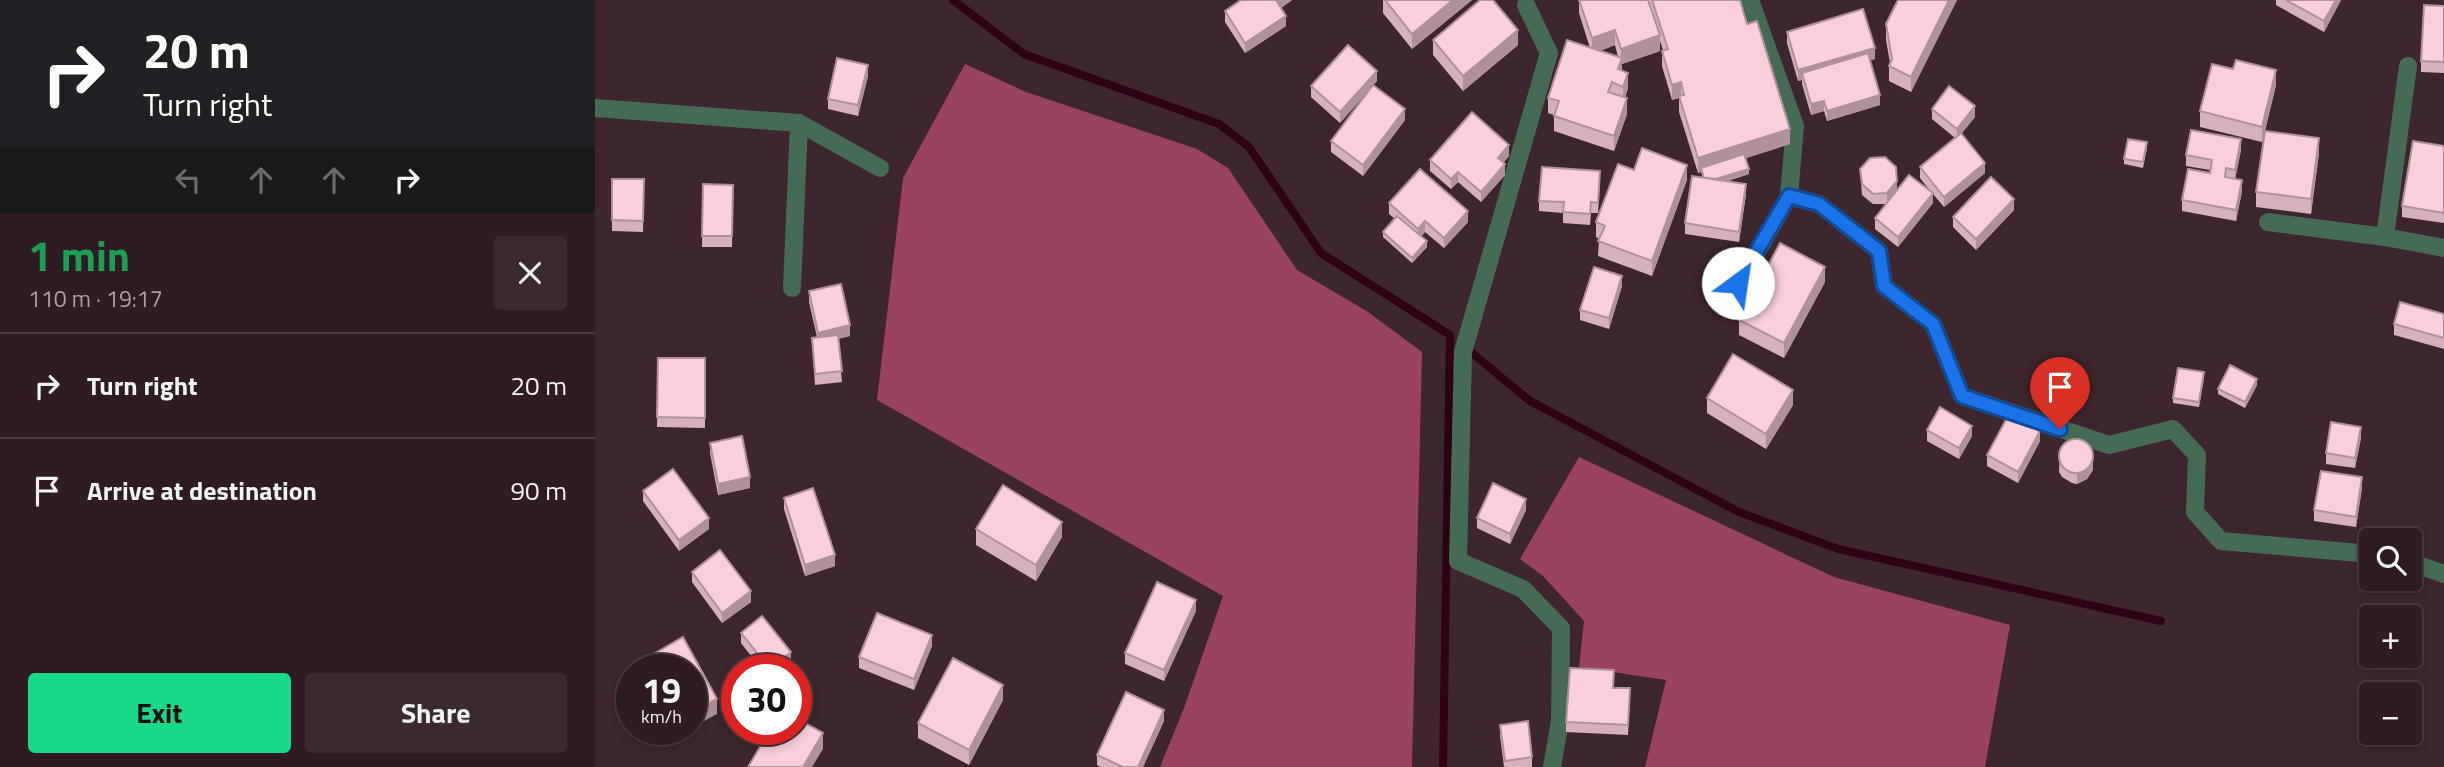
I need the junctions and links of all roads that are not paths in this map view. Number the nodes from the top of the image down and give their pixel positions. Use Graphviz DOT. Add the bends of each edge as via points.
graph roads {
  1 [pos="1750,0"];
  2 [pos="1529,2"];
  3 [pos="2408,66"];
  4 [pos="595,108"];
  5 [pos="799,123"];
  6 [pos="880,168"];
  7 [pos="1789,196"];
  8 [pos="2268,222"];
  9 [pos="2385,237"];
  10 [pos="2444,248"];
  11 [pos="1738,283"];
  12 [pos="792,288"];
  13 [pos="2359,553"];
  14 [pos="2422,566"];
  15 [pos="2444,574"];
  16 [pos="1552,767"];
  1 -- 7 [label="street" via="1795,126"];
  2 -- 16 [label="street" via="1549,52 1465,348 1458,561 1523,589 1561,628 1560,721"];
  3 -- 9 [label="street"];
  4 -- 5 [label="street"];
  5 -- 6 [label="street"];
  5 -- 12 [label="street"];
  7 -- 11 [label="street"];
  7 -- 13 [label="street" via="1819,204 1879,251 1884,286 1933,324 1962,396 2109,445 2173,429 2197,455 2195,512 2221,541"];
  8 -- 9 [label="street"];
  9 -- 10 [label="street"];
  14 -- 15 [label="street"];
}
